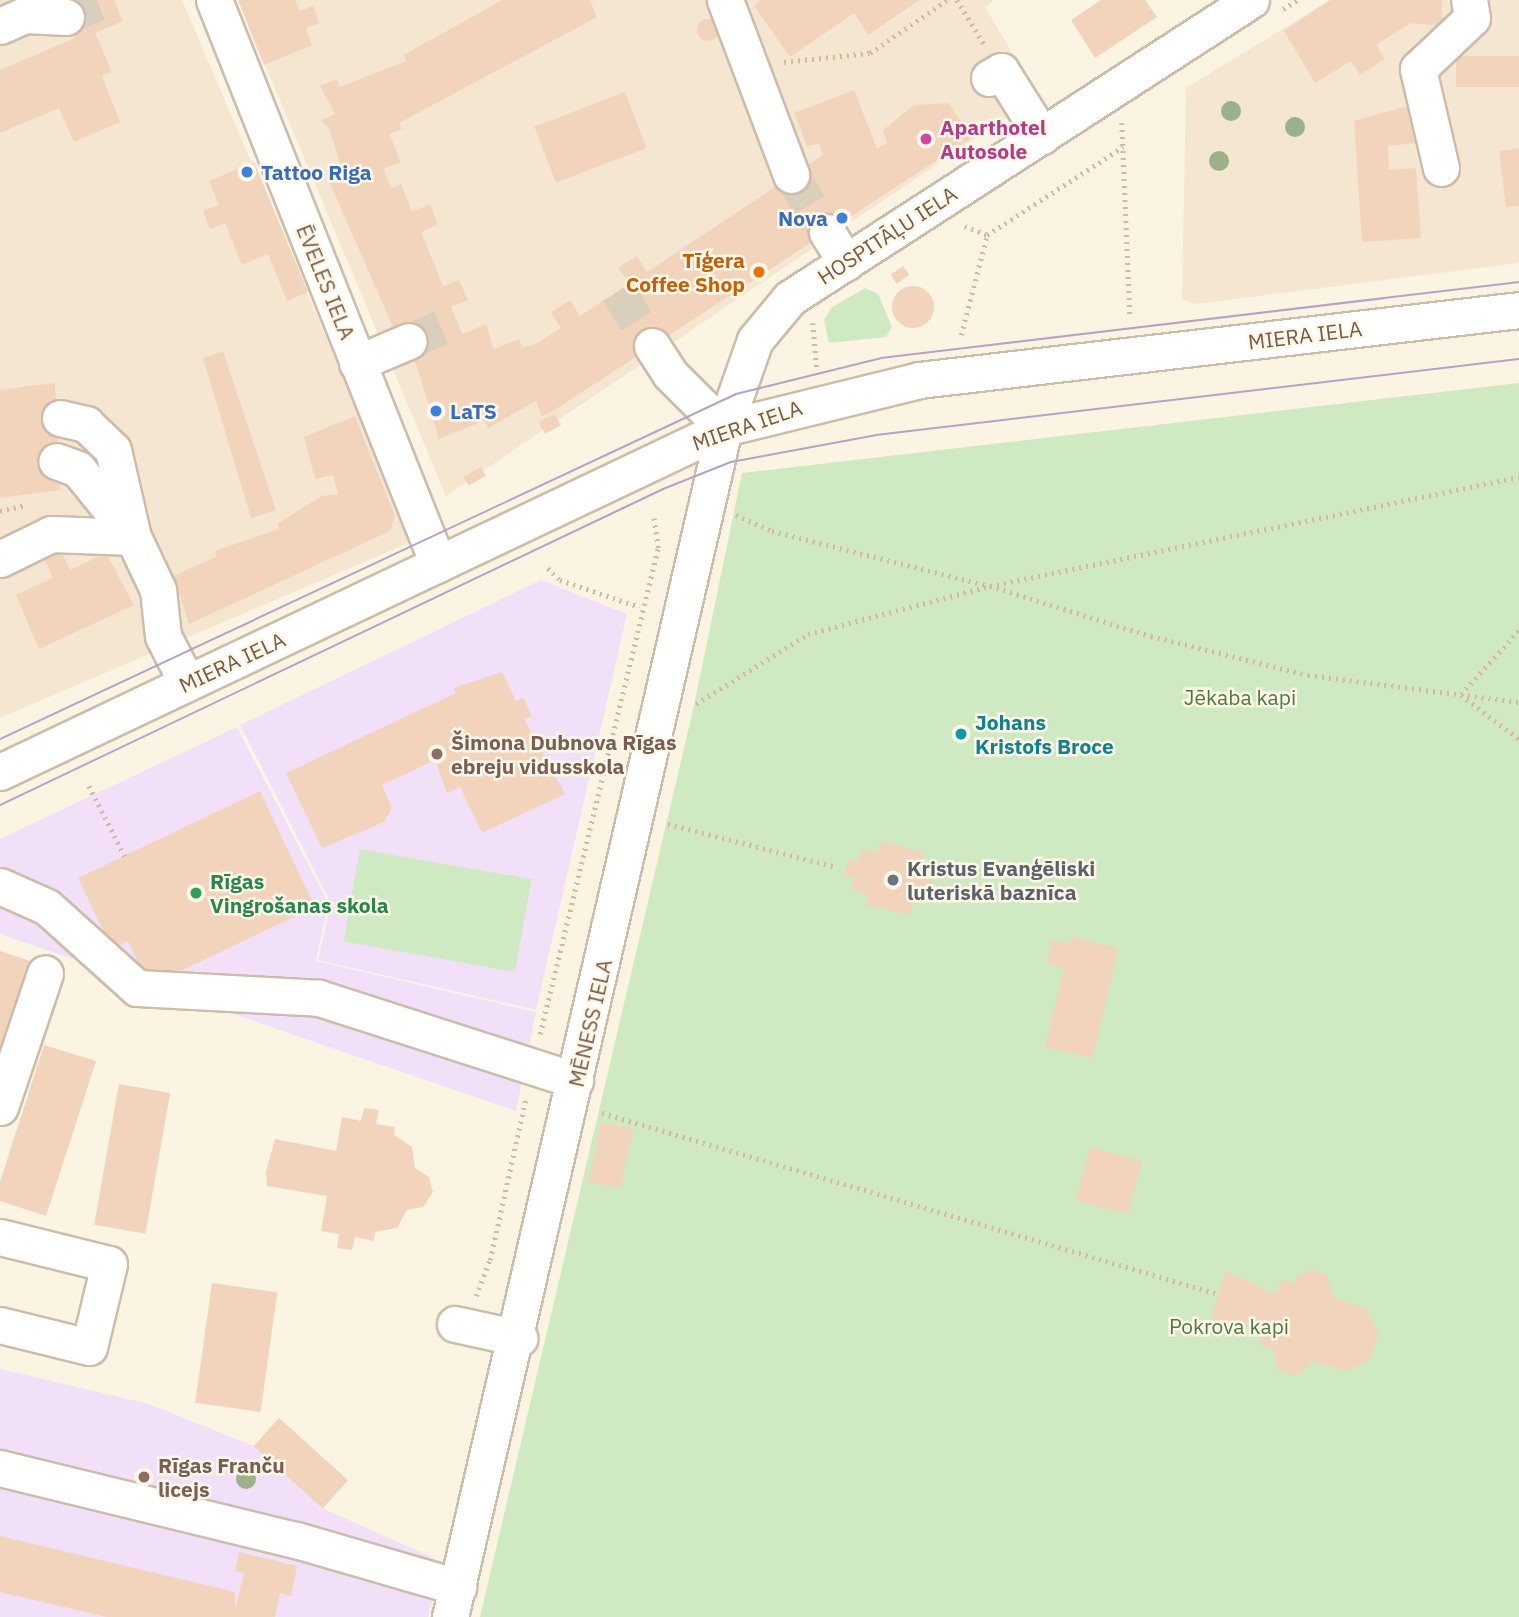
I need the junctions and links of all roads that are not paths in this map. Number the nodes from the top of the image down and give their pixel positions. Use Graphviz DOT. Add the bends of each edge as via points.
graph roads {
  1 [pos="214,0"];
  2 [pos="725,0"];
  3 [pos="1251,0"];
  4 [pos="1469,0"];
  5 [pos="66,17"];
  6 [pos="0,26"];
  7 [pos="995,74"];
  8 [pos="1042,136"];
  9 [pos="1441,168"];
  10 [pos="791,175"];
  11 [pos="827,232"];
  12 [pos="846,262"];
  13 [pos="1519,310"];
  14 [pos="409,341"];
  15 [pos="652,345"];
  16 [pos="357,363"];
  17 [pos="60,418"];
  18 [pos="724,428"];
  19 [pos="56,461"];
  20 [pos="133,537"];
  21 [pos="0,559"];
  22 [pos="438,564"];
  23 [pos="187,684"];
  24 [pos="0,772"];
  25 [pos="0,886"];
  26 [pos="45,973"];
  27 [pos="573,1092"];
  28 [pos="0,1107"];
  29 [pos="0,1237"];
  30 [pos="455,1324"];
  31 [pos="0,1325"];
  32 [pos="519,1338"];
  33 [pos="0,1468"];
  34 [pos="454,1602"];
  1 -- 16 [label="street, ĒVELES IELA"];
  2 -- 10 [label="street"];
  3 -- 8 [label="street, HOSPITĀĻU IELA"];
  4 -- 9 [label="street" via="1472,18 1418,69"];
  5 -- 6 [label="street" via="25,15"];
  7 -- 8 [label="street"];
  8 -- 12 [label="street, HOSPITĀĻU IELA"];
  11 -- 12 [label="street"];
  12 -- 18 [label="street, HOSPITĀĻU IELA" via="790,298 765,323"];
  13 -- 18 [label="street, MIERA IELA" via="919,380"];
  14 -- 16 [label="street"];
  15 -- 18 [label="street" via="670,374"];
  16 -- 22 [label="street, ĒVELES IELA"];
  17 -- 20 [label="street" via="86,424 113,450"];
  18 -- 22 [label="street, MIERA IELA"];
  18 -- 27 [label="street, MĒNESS IELA" via="639,819"];
  19 -- 20 [label="street" via="78,469"];
  20 -- 21 [label="street" via="51,534"];
  20 -- 23 [label="street" via="158,590 163,636"];
  22 -- 23 [label="street, MIERA IELA"];
  23 -- 24 [label="street, MIERA IELA"];
  25 -- 27 [label="street" via="47,907 137,988 319,998 532,1070"];
  26 -- 28 [label="street"];
  27 -- 32 [label="street, MĒNESS IELA"];
  29 -- 31 [label="street" via="109,1264 89,1347"];
  30 -- 32 [label="street"];
  32 -- 34 [label="street, MĒNESS IELA"];
  33 -- 34 [label="street" via="296,1540"];
}
